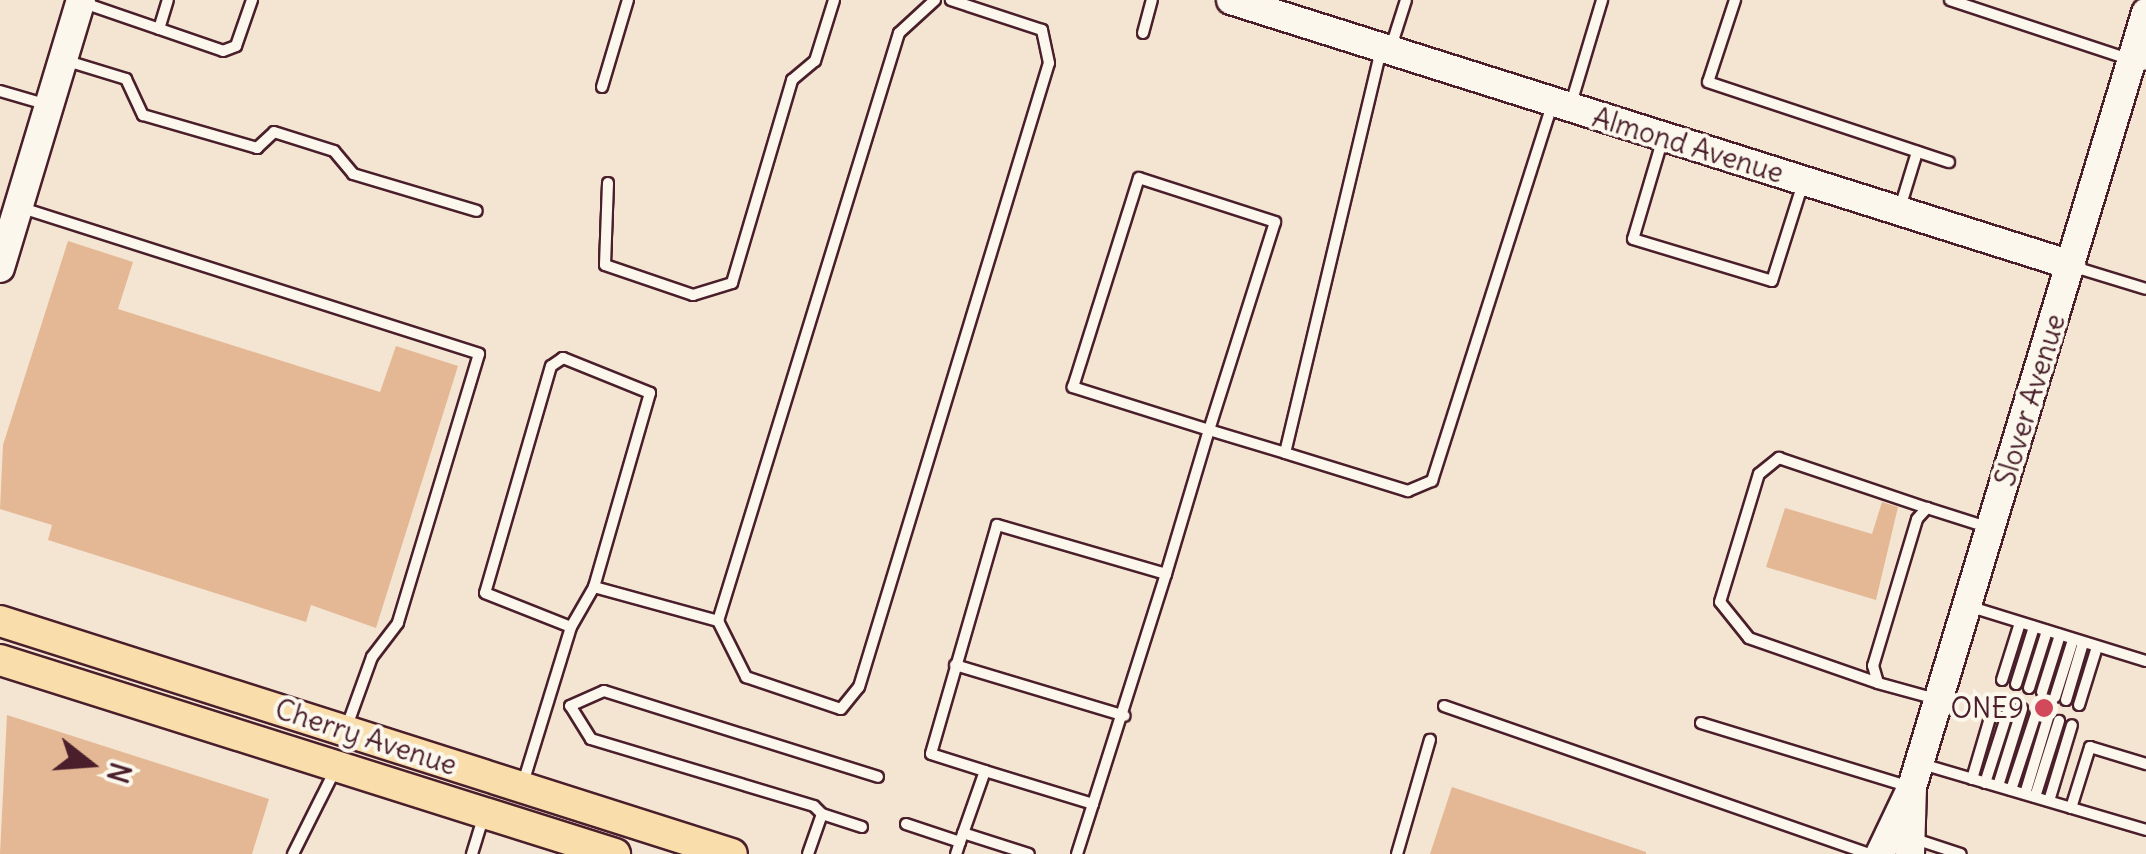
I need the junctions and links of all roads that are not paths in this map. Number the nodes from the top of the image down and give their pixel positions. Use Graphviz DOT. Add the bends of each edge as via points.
graph roads {
  1 [pos="168,0"];
  2 [pos="252,0"];
  3 [pos="628,0"];
  4 [pos="834,0"];
  5 [pos="935,0"];
  6 [pos="951,0"];
  7 [pos="1152,0"];
  8 [pos="1231,0"];
  9 [pos="1406,0"];
  10 [pos="1602,0"];
  11 [pos="1735,0"];
  12 [pos="1950,0"];
  13 [pos="80,1"];
  14 [pos="2146,13"];
  15 [pos="159,29"];
  16 [pos="1142,33"];
  17 [pos="1385,50"];
  18 [pos="63,60"];
  19 [pos="2139,63"];
  20 [pos="602,87"];
  21 [pos="0,91"];
  22 [pos="49,105"];
  23 [pos="1561,105"];
  24 [pos="1664,138"];
  25 [pos="1917,152"];
  26 [pos="1949,162"];
  27 [pos="1804,182"];
  28 [pos="608,183"];
  29 [pos="18,207"];
  30 [pos="478,211"];
  31 [pos="1899,212"];
  32 [pos="2070,266"];
  33 [pos="0,268"];
  34 [pos="2146,289"];
  35 [pos="1209,430"];
  36 [pos="1284,453"];
  37 [pos="1927,508"];
  38 [pos="1990,529"];
  39 [pos="1166,574"];
  40 [pos="594,587"];
  41 [pos="1967,606"];
  42 [pos="0,621"];
  43 [pos="718,621"];
  44 [pos="2020,622"];
  45 [pos="571,626"];
  46 [pos="2034,627"];
  47 [pos="2047,631"];
  48 [pos="2060,636"];
  49 [pos="2078,641"];
  50 [pos="2097,647"];
  51 [pos="0,660"];
  52 [pos="2146,661"];
  53 [pos="956,665"];
  54 [pos="2002,680"];
  55 [pos="1878,683"];
  56 [pos="2016,684"];
  57 [pos="2029,688"];
  58 [pos="2042,692"];
  59 [pos="2060,699"];
  60 [pos="549,700"];
  61 [pos="1939,700"];
  62 [pos="1996,701"];
  63 [pos="2010,705"];
  64 [pos="2079,705"];
  65 [pos="570,706"];
  66 [pos="1444,706"];
  67 [pos="2022,709"];
  68 [pos="2036,714"];
  69 [pos="1125,716"];
  70 [pos="2054,720"];
  71 [pos="1701,723"];
  72 [pos="2072,725"];
  73 [pos="345,730"];
  74 [pos="1430,740"];
  75 [pos="2146,764"];
  76 [pos="336,767"];
  77 [pos="985,770"];
  78 [pos="1916,775"];
  79 [pos="878,778"];
  80 [pos="1972,778"];
  81 [pos="1986,783"];
  82 [pos="1998,786"];
  83 [pos="522,787"];
  84 [pos="2011,790"];
  85 [pos="2030,796"];
  86 [pos="2049,802"];
  87 [pos="1093,804"];
  88 [pos="2070,808"];
  89 [pos="484,814"];
  90 [pos="822,814"];
  91 [pos="906,824"];
  92 [pos="862,827"];
  93 [pos="2146,830"];
  94 [pos="960,843"];
  95 [pos="1912,846"];
  96 [pos="584,849"];
  97 [pos="293,854"];
  98 [pos="472,854"];
  99 [pos="615,854"];
  100 [pos="732,854"];
  101 [pos="808,854"];
  102 [pos="1029,854"];
  103 [pos="1077,854"];
  104 [pos="1398,854"];
  105 [pos="1870,854"];
  106 [pos="1880,854"];
  107 [pos="1961,854"];
  1 -- 15 [label="lane"];
  2 -- 15 [label="lane" via="236,46 223,51"];
  3 -- 20 [label="lane"];
  4 -- 28 [label="lane" via="815,61 792,80 732,283 693,295 605,264"];
  5 -- 43 [label="lane" via="898,33"];
  6 -- 43 [label="lane" via="1042,30 1049,64 860,688 841,708 746,677"];
  7 -- 16 [label="lane"];
  8 -- 17 [label="street, Almond Avenue"];
  9 -- 17 [label="lane"];
  10 -- 23 [label="lane"];
  11 -- 25 [label="lane" via="1708,82"];
  12 -- 19 [label="lane"];
  13 -- 15 [label="lane"];
  13 -- 18 [label="street"];
  14 -- 19 [label="street, Slover Avenue"];
  17 -- 23 [label="street, Almond Avenue"];
  17 -- 36 [label="lane"];
  18 -- 22 [label="street"];
  18 -- 30 [label="lane" via="126,79 143,115 257,148 274,132 334,151 354,174"];
  19 -- 32 [label="street, Slover Avenue"];
  21 -- 22 [label="lane"];
  22 -- 29 [label="street"];
  23 -- 24 [label="street, Almond Avenue"];
  23 -- 36 [label="lane" via="1432,481 1408,491"];
  24 -- 27 [label="street, Almond Avenue"];
  24 -- 27 [label="lane" via="1633,239 1772,281"];
  25 -- 26 [label="lane"];
  25 -- 31 [label="lane"];
  27 -- 31 [label="street, Almond Avenue"];
  29 -- 33 [label="street"];
  29 -- 73 [label="lane" via="479,354 398,623 372,657"];
  31 -- 32 [label="street, Almond Avenue"];
  32 -- 34 [label="lane, Almond Avenue"];
  32 -- 38 [label="street, Slover Avenue"];
  35 -- 35 [label="lane" via="1073,387 1139,178 1275,222"];
  35 -- 36 [label="lane"];
  35 -- 39 [label="lane"];
  37 -- 38 [label="lane"];
  37 -- 55 [label="lane" via="1874,666"];
  37 -- 55 [label="lane" via="1778,458 1759,474 1720,602 1749,638"];
  38 -- 41 [label="street, Slover Avenue"];
  39 -- 53 [label="lane" via="997,525"];
  39 -- 69 [label="lane"];
  40 -- 43 [label="lane"];
  40 -- 45 [label="lane"];
  40 -- 45 [label="lane" via="650,393 563,358 551,366 486,593"];
  41 -- 44 [label="lane"];
  41 -- 61 [label="street, Slover Avenue"];
  42 -- 73 [label="main road, Cherry Avenue"];
  44 -- 46 [label="lane"];
  44 -- 54 [label="lane"];
  45 -- 60 [label="lane"];
  46 -- 47 [label="lane"];
  46 -- 56 [label="lane"];
  47 -- 48 [label="lane"];
  47 -- 57 [label="lane"];
  48 -- 49 [label="lane"];
  48 -- 58 [label="lane"];
  49 -- 50 [label="lane"];
  49 -- 59 [label="lane"];
  50 -- 52 [label="lane"];
  50 -- 64 [label="lane"];
  51 -- 76 [label="main road, Cherry Avenue"];
  53 -- 69 [label="lane"];
  53 -- 77 [label="lane" via="931,754"];
  55 -- 61 [label="lane"];
  60 -- 65 [label="lane"];
  60 -- 83 [label="lane"];
  61 -- 78 [label="street, Slover Avenue"];
  62 -- 80 [label="lane"];
  63 -- 81 [label="lane"];
  65 -- 79 [label="lane" via="604,691"];
  65 -- 90 [label="lane" via="591,739"];
  66 -- 105 [label="lane"];
  67 -- 82 [label="lane"];
  68 -- 84 [label="lane"];
  69 -- 87 [label="lane"];
  70 -- 85 [label="lane"];
  71 -- 78 [label="lane"];
  72 -- 86 [label="lane"];
  73 -- 83 [label="main road, Cherry Avenue"];
  74 -- 104 [label="lane"];
  75 -- 88 [label="lane" via="2090,747"];
  76 -- 89 [label="main road, Cherry Avenue"];
  76 -- 97 [label="lane"];
  77 -- 87 [label="lane"];
  77 -- 94 [label="lane"];
  78 -- 80 [label="lane"];
  78 -- 95 [label="street, Slover Avenue"];
  78 -- 106 [label="street, Slover Avenue"];
  80 -- 81 [label="lane"];
  81 -- 82 [label="lane"];
  82 -- 84 [label="lane"];
  83 -- 100 [label="main road, Cherry Avenue"];
  84 -- 85 [label="lane"];
  85 -- 86 [label="lane"];
  86 -- 88 [label="lane"];
  87 -- 103 [label="lane"];
  88 -- 93 [label="lane"];
  89 -- 96 [label="main road, Cherry Avenue"];
  89 -- 98 [label="lane"];
  90 -- 92 [label="lane"];
  90 -- 101 [label="lane"];
  91 -- 94 [label="lane"];
  94 -- 102 [label="lane"];
  95 -- 107 [label="lane"];
  96 -- 99 [label="main road, Cherry Avenue"];
}
